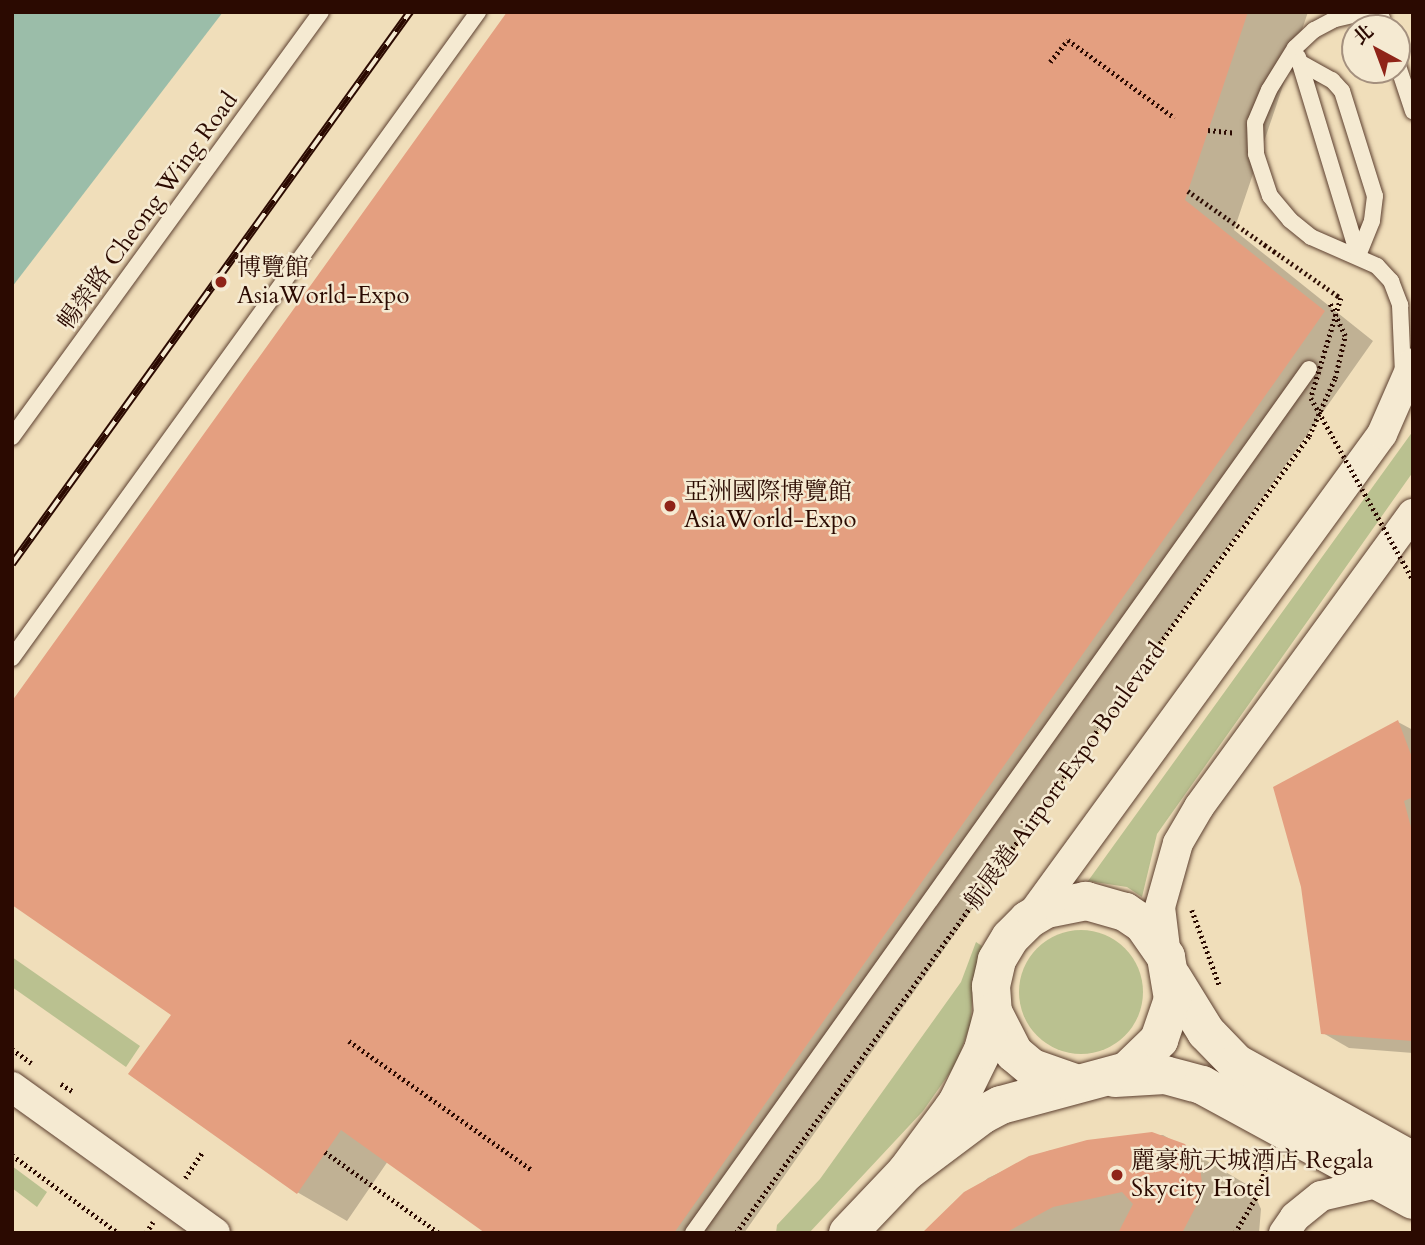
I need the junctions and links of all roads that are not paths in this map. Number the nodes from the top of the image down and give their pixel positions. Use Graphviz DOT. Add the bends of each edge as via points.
graph roads {
  1 [pos="321,12"];
  2 [pos="478,12"];
  3 [pos="1341,18"];
  4 [pos="1297,55"];
  5 [pos="1404,84"];
  6 [pos="1413,111"];
  7 [pos="1358,255"];
  8 [pos="1309,369"];
  9 [pos="1410,369"];
  10 [pos="12,437"];
  11 [pos="1413,514"];
  12 [pos="12,658"];
  13 [pos="1028,919"];
  14 [pos="1180,959"];
  15 [pos="993,1012"];
  16 [pos="1089,1082"];
  17 [pos="12,1087"];
  18 [pos="1413,1161"];
  19 [pos="906,1172"];
  20 [pos="1397,1191"];
  21 [pos="215,1233"];
  22 [pos="693,1233"];
  23 [pos="849,1233"];
  24 [pos="1284,1233"];
  1 -- 10 [label="lane, 暢榮路 Cheong Wing Road"];
  2 -- 12 [label="lane"];
  3 -- 4 [label="lane" via="1314,30"];
  4 -- 7 [label="lane"];
  4 -- 7 [label="lane" via="1342,92 1375,196 1372,221"];
  4 -- 7 [label="lane" via="1269,90 1255,123 1256,154 1270,196 1290,220 1311,237"];
  5 -- 6 [label="lane"];
  7 -- 9 [label="lane" via="1377,265 1395,293"];
  8 -- 22 [label="lane"];
  9 -- 13 [label="street, 航展道 Airport Expo Boulevard" via="1382,435"];
  11 -- 14 [label="street, 航展道 Airport Expo Boulevard" via="1183,834 1170,861 1160,907"];
  13 -- 14 [label="street" via="1066,903 1107,904 1143,925"];
  13 -- 15 [label="street, 航展道 Airport Expo Boulevard" via="997,960"];
  14 -- 16 [label="street, 航展道 Airport Expo Boulevard" via="1159,1040 1127,1071"];
  14 -- 18 [label="street" via="1206,1032 1236,1063"];
  15 -- 16 [label="street, 航展道 Airport Expo Boulevard" via="1014,1053 1053,1078"];
  15 -- 19 [label="street, 航展道 Airport Expo Boulevard" via="983,1050 957,1103"];
  16 -- 19 [label="street, 航展道 Airport Expo Boulevard" via="982,1115"];
  16 -- 20 [label="street" via="1165,1075 1202,1085"];
  17 -- 21 [label="street"];
  19 -- 23 [label="street, 航展道 Airport Expo Boulevard"];
  20 -- 24 [label="street" via="1321,1196 1295,1217"];
}
